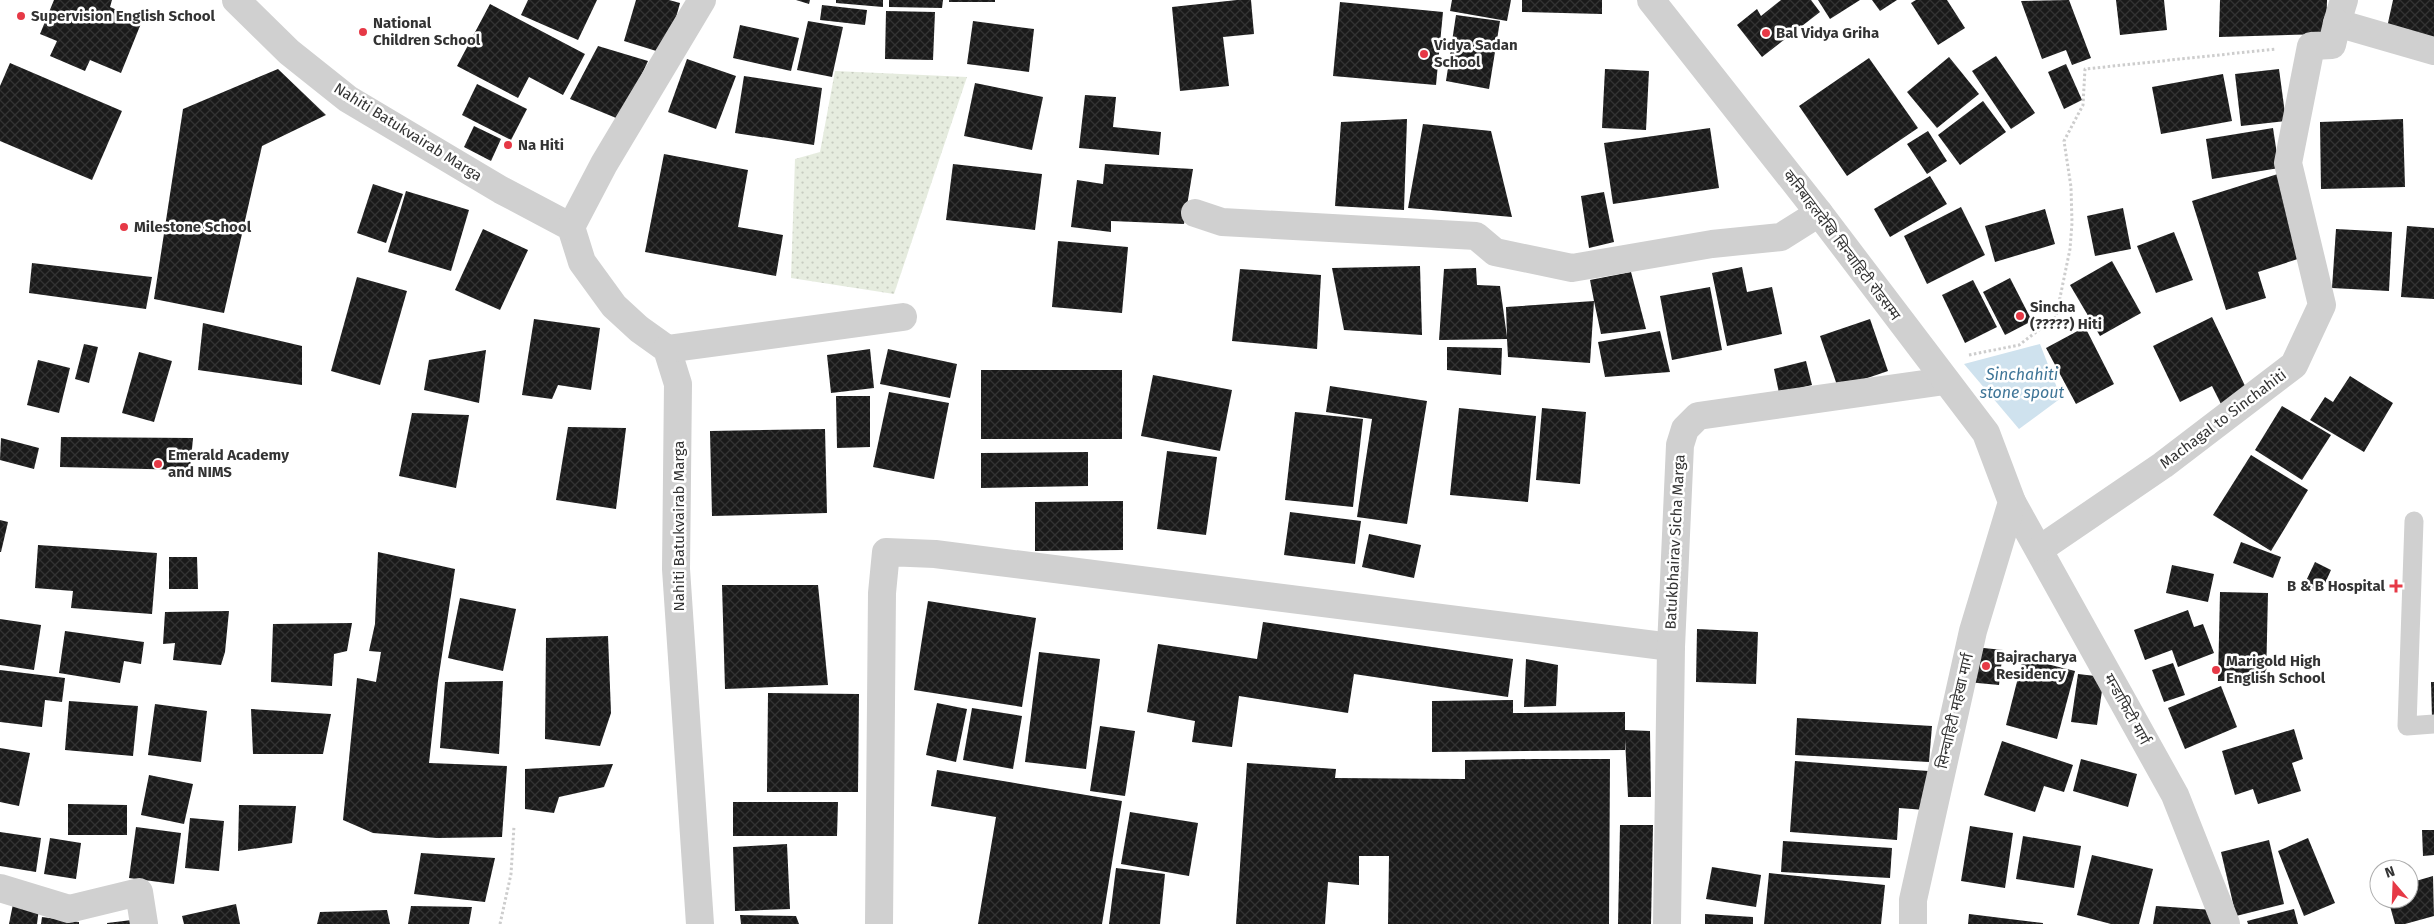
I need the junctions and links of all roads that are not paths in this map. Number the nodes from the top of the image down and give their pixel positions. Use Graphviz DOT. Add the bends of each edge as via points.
graph roads {
  1 [pos="236,0"];
  2 [pos="702,0"];
  3 [pos="1651,0"];
  4 [pos="2340,12"];
  5 [pos="2434,51"];
  6 [pos="1195,213"];
  7 [pos="1819,213"];
  8 [pos="571,227"];
  9 [pos="902,318"];
  10 [pos="667,349"];
  11 [pos="1946,381"];
  12 [pos="2012,502"];
  13 [pos="2414,521"];
  14 [pos="2040,549"];
  15 [pos="1671,647"];
  16 [pos="2434,724"];
  17 [pos="0,888"];
  18 [pos="144,924"];
  19 [pos="700,924"];
  20 [pos="879,924"];
  21 [pos="1667,924"];
  22 [pos="1913,924"];
  23 [pos="2226,924"];
  1 -- 8 [label="street, Nahiti Batukvairab Marga" via="289,52 348,99 501,190"];
  2 -- 8 [label="street" via="604,164"];
  3 -- 7 [label="street, कनिबाहलदेखि सिन्चाहिटी रोडसम्म"];
  4 -- 5 [label="street"];
  4 -- 14 [label="street, Machagal to Sinchahiti" via="2332,45 2311,46 2288,163 2322,305 2294,365 2162,465"];
  6 -- 7 [label="street" via="1222,222 1476,236 1495,252 1572,268 1712,244 1780,238"];
  7 -- 11 [label="street, कनिबाहलदेखि सिन्चाहिटी रोडसम्म"];
  8 -- 10 [label="street" via="582,262 614,306"];
  9 -- 10 [label="street"];
  10 -- 19 [label="street, Nahiti Batukvairab Marga" via="678,384 676,569"];
  11 -- 12 [label="street, कनिबाहलदेखि सिन्चाहिटी रोडसम्म" via="1986,433"];
  11 -- 15 [label="street, Batukbhairav Sicha Marga" via="1698,416 1685,429 1680,445"];
  12 -- 14 [label="street, मन्डाफिटी मार्ग"];
  12 -- 22 [label="street, सिन्चाहिटी महेखा मार्ग" via="1973,631 1913,900"];
  13 -- 16 [label="lane" via="2407,726"];
  14 -- 23 [label="street, मन्डाफिटी मार्ग" via="2176,795"];
  15 -- 20 [label="street" via="935,554 886,552 882,593"];
  15 -- 21 [label="street, Batukbhairav Sicha Marga"];
  17 -- 18 [label="street" via="68,909 139,892"];
}
